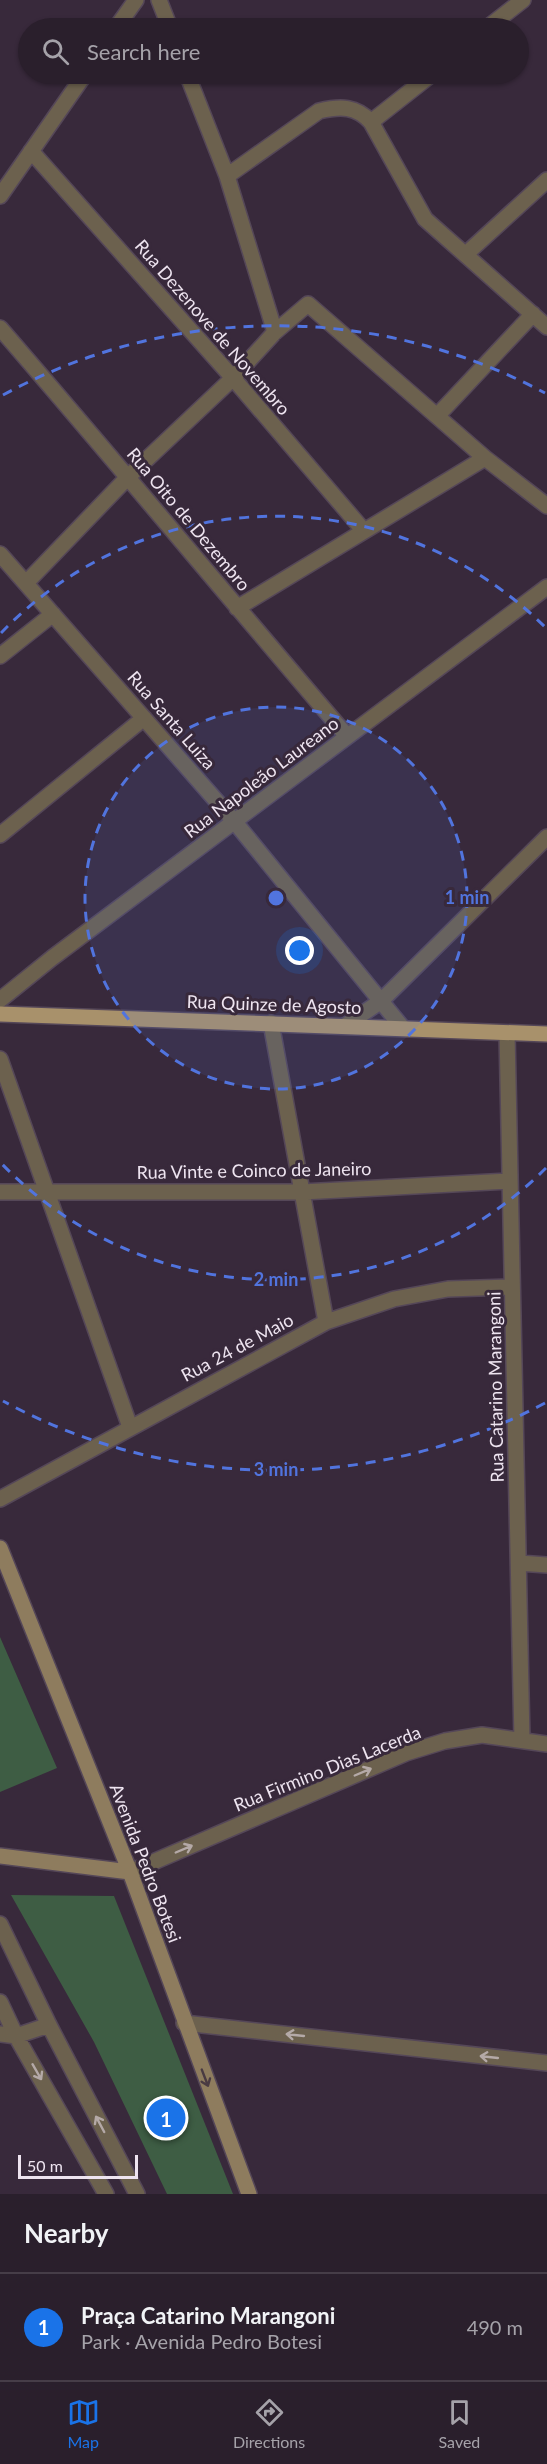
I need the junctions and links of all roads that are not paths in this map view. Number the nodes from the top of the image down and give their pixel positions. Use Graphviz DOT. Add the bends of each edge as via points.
graph roads {
  1 [pos="136,0"];
  2 [pos="159,0"];
  3 [pos="523,0"];
  4 [pos="123,18"];
  5 [pos="166,18"];
  6 [pos="500,18"];
  7 [pos="78,84"];
  8 [pos="192,84"];
  9 [pos="419,84"];
  10 [pos="371,122"];
  11 [pos="31,151"];
  12 [pos="227,176"];
  13 [pos="547,180"];
  14 [pos="0,196"];
  15 [pos="466,254"];
  16 [pos="532,314"];
  17 [pos="547,327"];
  18 [pos="0,328"];
  19 [pos="275,332"];
  20 [pos="233,378"];
  21 [pos="437,416"];
  22 [pos="485,458"];
  23 [pos="129,476"];
  24 [pos="547,506"];
  25 [pos="364,531"];
  26 [pos="0,554"];
  27 [pos="26,583"];
  28 [pos="547,586"];
  29 [pos="237,608"];
  30 [pos="53,614"];
  31 [pos="0,656"];
  32 [pos="144,718"];
  33 [pos="347,736"];
  34 [pos="234,821"];
  35 [pos="0,835"];
  36 [pos="547,837"];
  37 [pos="0,1000"];
  38 [pos="381,1001"];
  39 [pos="0,1014"];
  40 [pos="271,1023"];
  41 [pos="345,1026"];
  42 [pos="402,1027"];
  43 [pos="507,1033"];
  44 [pos="547,1034"];
  45 [pos="0,1059"];
  46 [pos="509,1181"];
  47 [pos="0,1192"];
  48 [pos="45,1192"];
  49 [pos="302,1192"];
  50 [pos="512,1287"];
  51 [pos="326,1322"];
  52 [pos="130,1427"];
  53 [pos="0,1499"];
  54 [pos="0,1548"];
  55 [pos="519,1563"];
  56 [pos="547,1565"];
  57 [pos="522,1740"];
  58 [pos="547,1744"];
  59 [pos="0,1856"];
  60 [pos="130,1872"];
  61 [pos="0,1924"];
  62 [pos="0,2002"];
  63 [pos="184,2023"];
  64 [pos="48,2025"];
  65 [pos="0,2034"];
  66 [pos="16,2036"];
  67 [pos="547,2063"];
  68 [pos="106,2194"];
  69 [pos="137,2194"];
  70 [pos="249,2194"];
  1 -- 4 [label="street"];
  2 -- 5 [label="street"];
  3 -- 6 [label="street"];
  7 -- 11 [label="street"];
  8 -- 12 [label="street"];
  9 -- 10 [label="street"];
  10 -- 12 [label="street" via="361,112 337,107 319,111"];
  10 -- 15 [label="street" via="425,219"];
  11 -- 14 [label="street"];
  11 -- 20 [label="street, Rua Dezenove de Novembro"];
  12 -- 19 [label="street"];
  13 -- 15 [label="street"];
  15 -- 16 [label="street"];
  16 -- 17 [label="street"];
  16 -- 21 [label="street"];
  18 -- 23 [label="street, Rua Oito de Dezembro"];
  19 -- 20 [label="street"];
  19 -- 21 [label="street" via="308,304"];
  20 -- 23 [label="street"];
  20 -- 25 [label="street, Rua Dezenove de Novembro"];
  21 -- 22 [label="street"];
  22 -- 24 [label="street"];
  22 -- 25 [label="street"];
  23 -- 27 [label="street"];
  23 -- 29 [label="street, Rua Oito de Dezembro"];
  25 -- 29 [label="street"];
  26 -- 27 [label="street, Rua Santa Luiza"];
  27 -- 30 [label="street, Rua Santa Luiza"];
  28 -- 33 [label="street, Rua Napoleão Laureano"];
  29 -- 33 [label="street, Rua Oito de Dezembro"];
  30 -- 31 [label="street"];
  30 -- 32 [label="street, Rua Santa Luiza"];
  32 -- 34 [label="street, Rua Santa Luiza"];
  32 -- 35 [label="street"];
  33 -- 34 [label="street, Rua Napoleão Laureano"];
  34 -- 37 [label="street, Rua Napoleão Laureano"];
  34 -- 38 [label="street, Rua Santa Luiza"];
  36 -- 38 [label="street"];
  38 -- 41 [label="street"];
  38 -- 42 [label="street, Rua Santa Luiza"];
  39 -- 40 [label="main road, Rua Quinze de Agosto"];
  40 -- 41 [label="main road, Rua Quinze de Agosto"];
  40 -- 49 [label="street"];
  41 -- 42 [label="main road, Rua Quinze de Agosto"];
  42 -- 43 [label="main road, Rua Quinze de Agosto"];
  43 -- 44 [label="main road, Rua Quinze de Agosto"];
  43 -- 46 [label="street, Rua Catarino Marangoni"];
  45 -- 48 [label="street"];
  46 -- 49 [label="street, Rua Vinte e Coinco de Janeiro"];
  46 -- 50 [label="street, Rua Catarino Marangoni"];
  47 -- 48 [label="street, Rua Vinte e Coinco de Janeiro"];
  48 -- 49 [label="street, Rua Vinte e Coinco de Janeiro"];
  48 -- 52 [label="street"];
  49 -- 51 [label="street"];
  50 -- 51 [label="street, Rua 24 de Maio" via="448,1289 394,1299"];
  50 -- 55 [label="street, Rua Catarino Marangoni"];
  51 -- 52 [label="street, Rua 24 de Maio"];
  52 -- 53 [label="street, Rua 24 de Maio"];
  54 -- 60 [label="main road, Avenida Pedro Botesi"];
  55 -- 56 [label="street"];
  55 -- 57 [label="street, Rua Catarino Marangoni"];
  57 -- 58 [label="street, Rua Firmino Dias Lacerda"];
  60 -- 57 [label="street, Rua Firmino Dias Lacerda, one-way" via="406,1753 482,1735"];
  59 -- 60 [label="main road"];
  60 -- 63 [label="main road, Avenida Pedro Botesi"];
  61 -- 64 [label="street"];
  62 -- 66 [label="street"];
  67 -- 63 [label="street, one-way"];
  63 -- 70 [label="main road, Avenida Pedro Botesi, one-way"];
  64 -- 66 [label="street"];
  69 -- 64 [label="street, one-way"];
  65 -- 66 [label="street"];
  66 -- 68 [label="street, one-way"];
}
